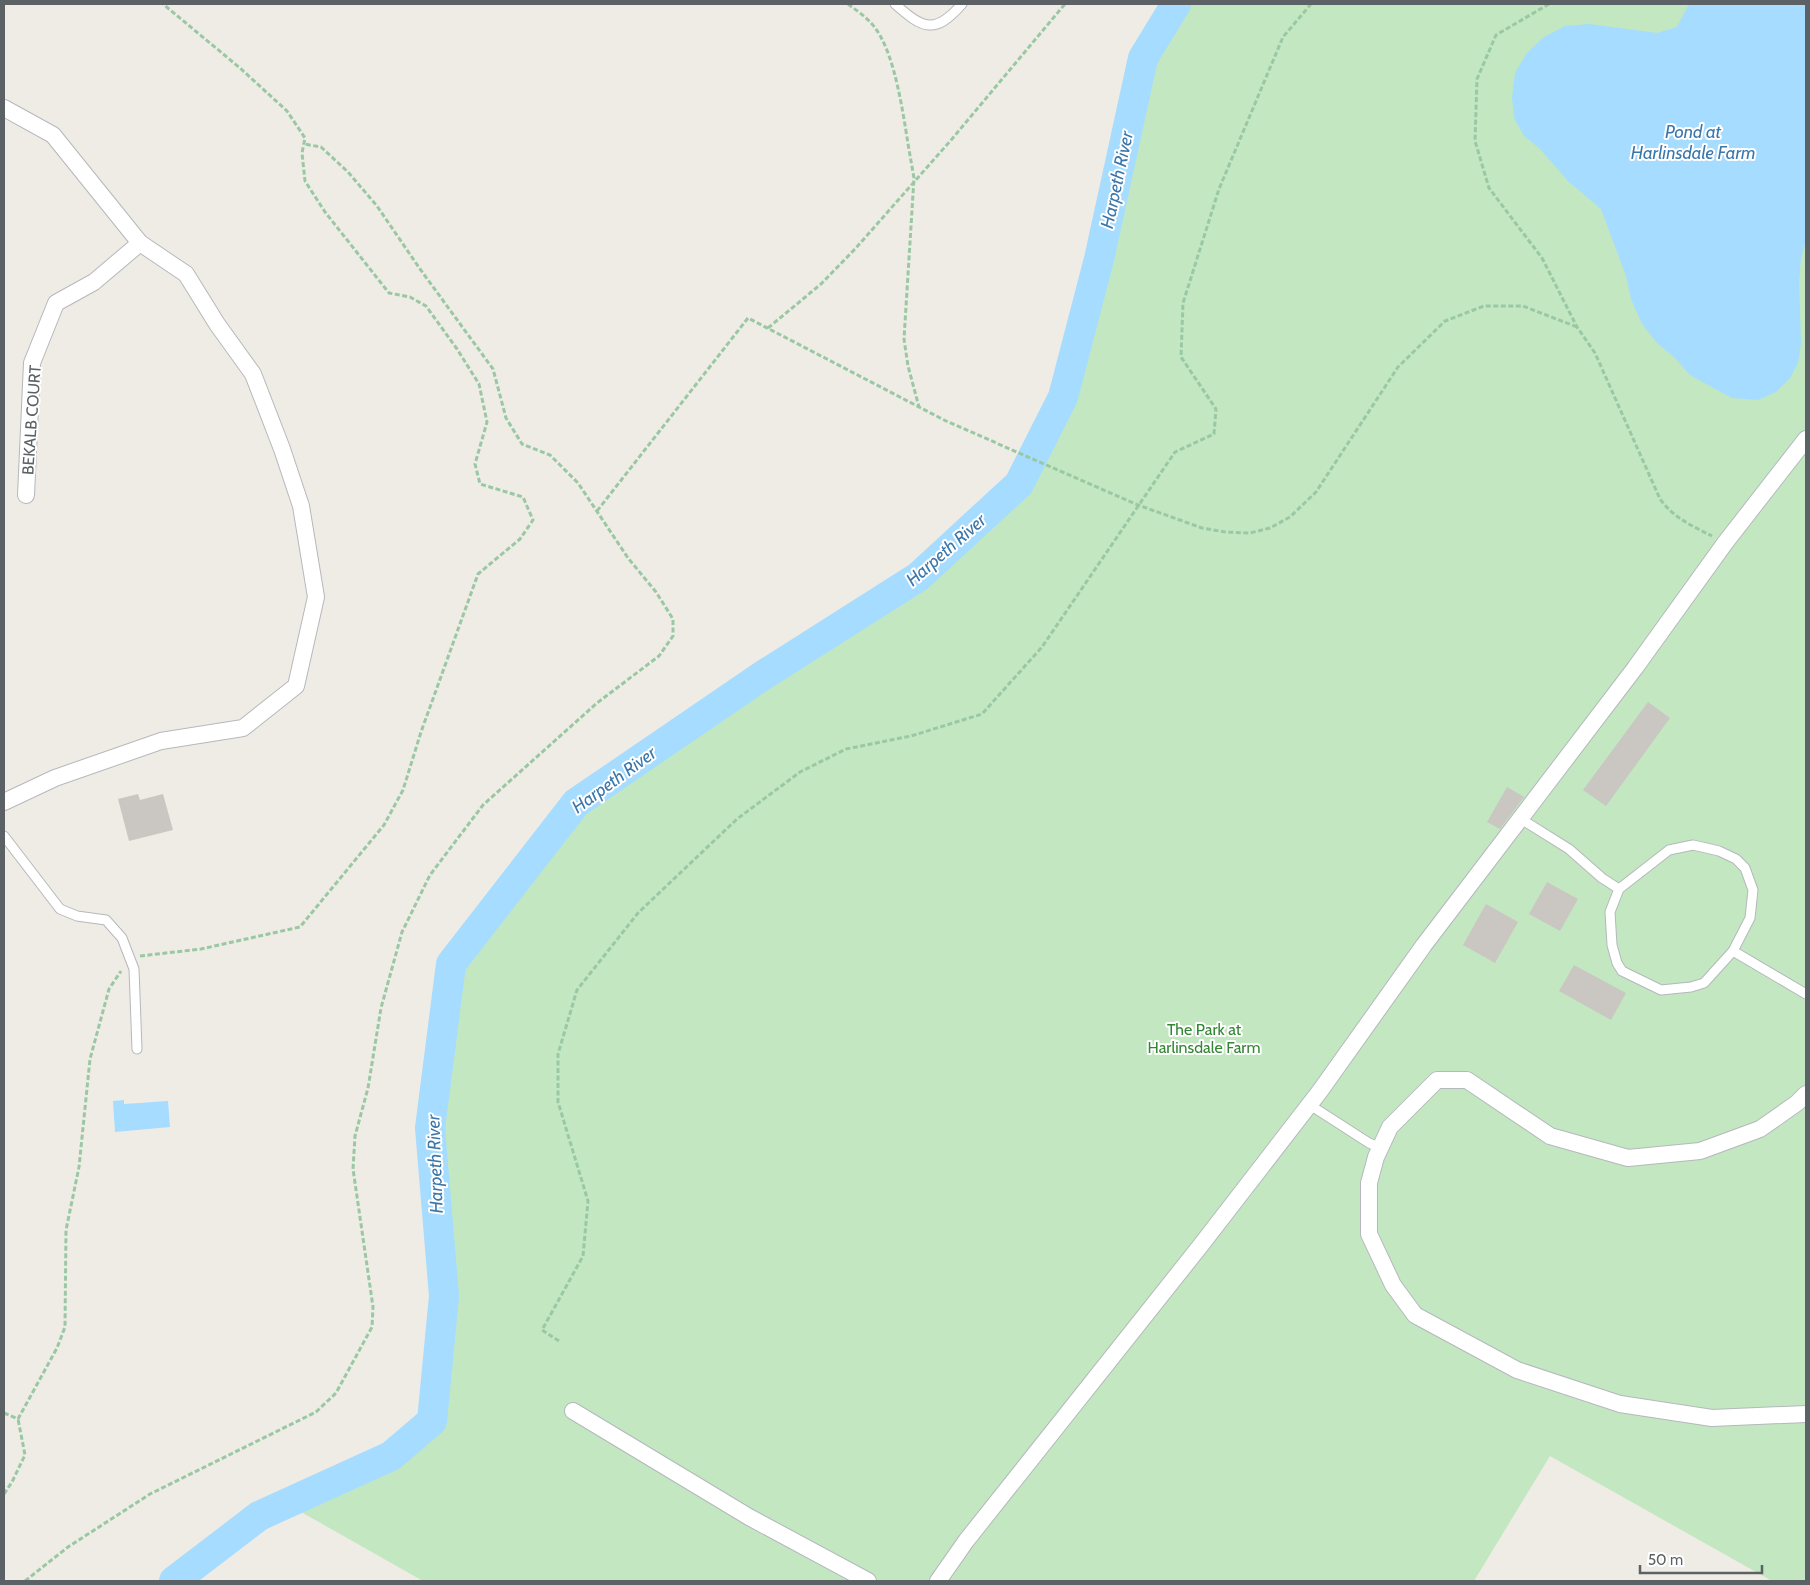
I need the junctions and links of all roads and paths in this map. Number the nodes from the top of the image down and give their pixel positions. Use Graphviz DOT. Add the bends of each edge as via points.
graph roads {
  1 [pos="163,4"];
  2 [pos="848,4"];
  3 [pos="895,4"];
  4 [pos="962,4"];
  5 [pos="1065,4"];
  6 [pos="1311,4"];
  7 [pos="1549,4"];
  8 [pos="4,108"];
  9 [pos="304,144"];
  10 [pos="914,183"];
  11 [pos="140,244"];
  12 [pos="1577,327"];
  13 [pos="768,328"];
  14 [pos="919,408"];
  15 [pos="1806,439"];
  16 [pos="26,495"];
  17 [pos="1138,505"];
  18 [pos="597,511"];
  19 [pos="1725,543"];
  20 [pos="4,802"];
  21 [pos="1521,819"];
  22 [pos="4,836"];
  23 [pos="1619,888"];
  24 [pos="1733,951"];
  25 [pos="131,958"];
  26 [pos="1806,994"];
  27 [pos="137,1049"];
  28 [pos="1806,1094"];
  29 [pos="1310,1104"];
  30 [pos="1380,1148"];
  31 [pos="559,1341"];
  32 [pos="573,1411"];
  33 [pos="4,1413"];
  34 [pos="1806,1414"];
  35 [pos="18,1420"];
  36 [pos="4,1494"];
  37 [pos="25,1581"];
  38 [pos="868,1581"];
  39 [pos="938,1581"];
  1 -- 9 [label="path" via="287,111 305,138"];
  2 -- 10 [label="path" via="872,24 891,61"];
  3 -- 4 [label="lane" via="920,22 937,25 950,18"];
  5 -- 10 [label="path"];
  6 -- 17 [label="path" via="1283,37 1219,189 1183,303 1181,357 1216,409 1214,434 1175,452"];
  7 -- 12 [label="path" via="1496,35 1477,79 1475,141 1489,188 1542,258"];
  8 -- 11 [label="street" via="53,134"];
  9 -- 18 [label="path" via="321,147 377,206 493,369 506,418 522,444 550,455 578,483"];
  9 -- 25 [label="path" via="305,181 325,212 389,292 410,297 426,306 479,384 487,422 475,464 480,484 523,496 532,520 520,538 478,574 403,790 384,825 300,927 201,949"];
  10 -- 13 [label="path" via="820,284"];
  10 -- 14 [label="path" via="904,338"];
  11 -- 16 [label="street, BEKALB COURT" via="94,282 56,303 32,363"];
  11 -- 20 [label="street" via="186,274 253,374 282,449 301,506 316,596 296,686 243,728 161,741 55,778"];
  12 -- 17 [label="path" via="1522,306 1484,306 1445,321 1398,367 1316,492 1290,517 1270,528 1225,532 1202,528"];
  12 -- 19 [label="path" via="1599,362 1660,499 1679,519"];
  13 -- 14 [label="path"];
  13 -- 18 [label="path" via="748,318"];
  14 -- 17 [label="path"];
  15 -- 19 [label="street"];
  17 -- 31 [label="path" via="1042,647 982,714 911,736 846,748 800,772 737,819 638,913 577,990 558,1054 558,1102 588,1201 583,1256 542,1330"];
  18 -- 37 [label="path" via="674,619 674,636 659,656 597,703 483,806 430,875 402,932 355,1136 353,1169 373,1307 372,1326 336,1393 316,1412 150,1494 68,1547"];
  19 -- 21 [label="street"];
  21 -- 23 [label="lane" via="1569,849 1602,878"];
  21 -- 29 [label="street" via="1424,945"];
  22 -- 25 [label="lane" via="60,909 77,916 106,920 122,938"];
  23 -- 24 [label="lane" via="1610,912 1612,946 1622,971 1661,990 1691,987 1704,982"];
  23 -- 24 [label="lane" via="1669,850 1702,847 1736,859 1745,868 1753,890 1750,918"];
  24 -- 26 [label="lane"];
  25 -- 27 [label="lane"];
  25 -- 35 [label="path" via="108,989 90,1059 79,1167 66,1230 65,1326 57,1348"];
  28 -- 30 [label="street" via="1760,1129 1700,1151 1628,1158 1550,1136 1467,1080 1437,1080 1390,1127"];
  29 -- 30 [label="lane"];
  29 -- 39 [label="street" via="966,1541"];
  30 -- 34 [label="street" via="1369,1183 1369,1234 1393,1285 1415,1315 1518,1370 1620,1404 1712,1418"];
  32 -- 38 [label="street" via="748,1517"];
  33 -- 35 [label="path"];
  35 -- 36 [label="path" via="25,1455"];
}
